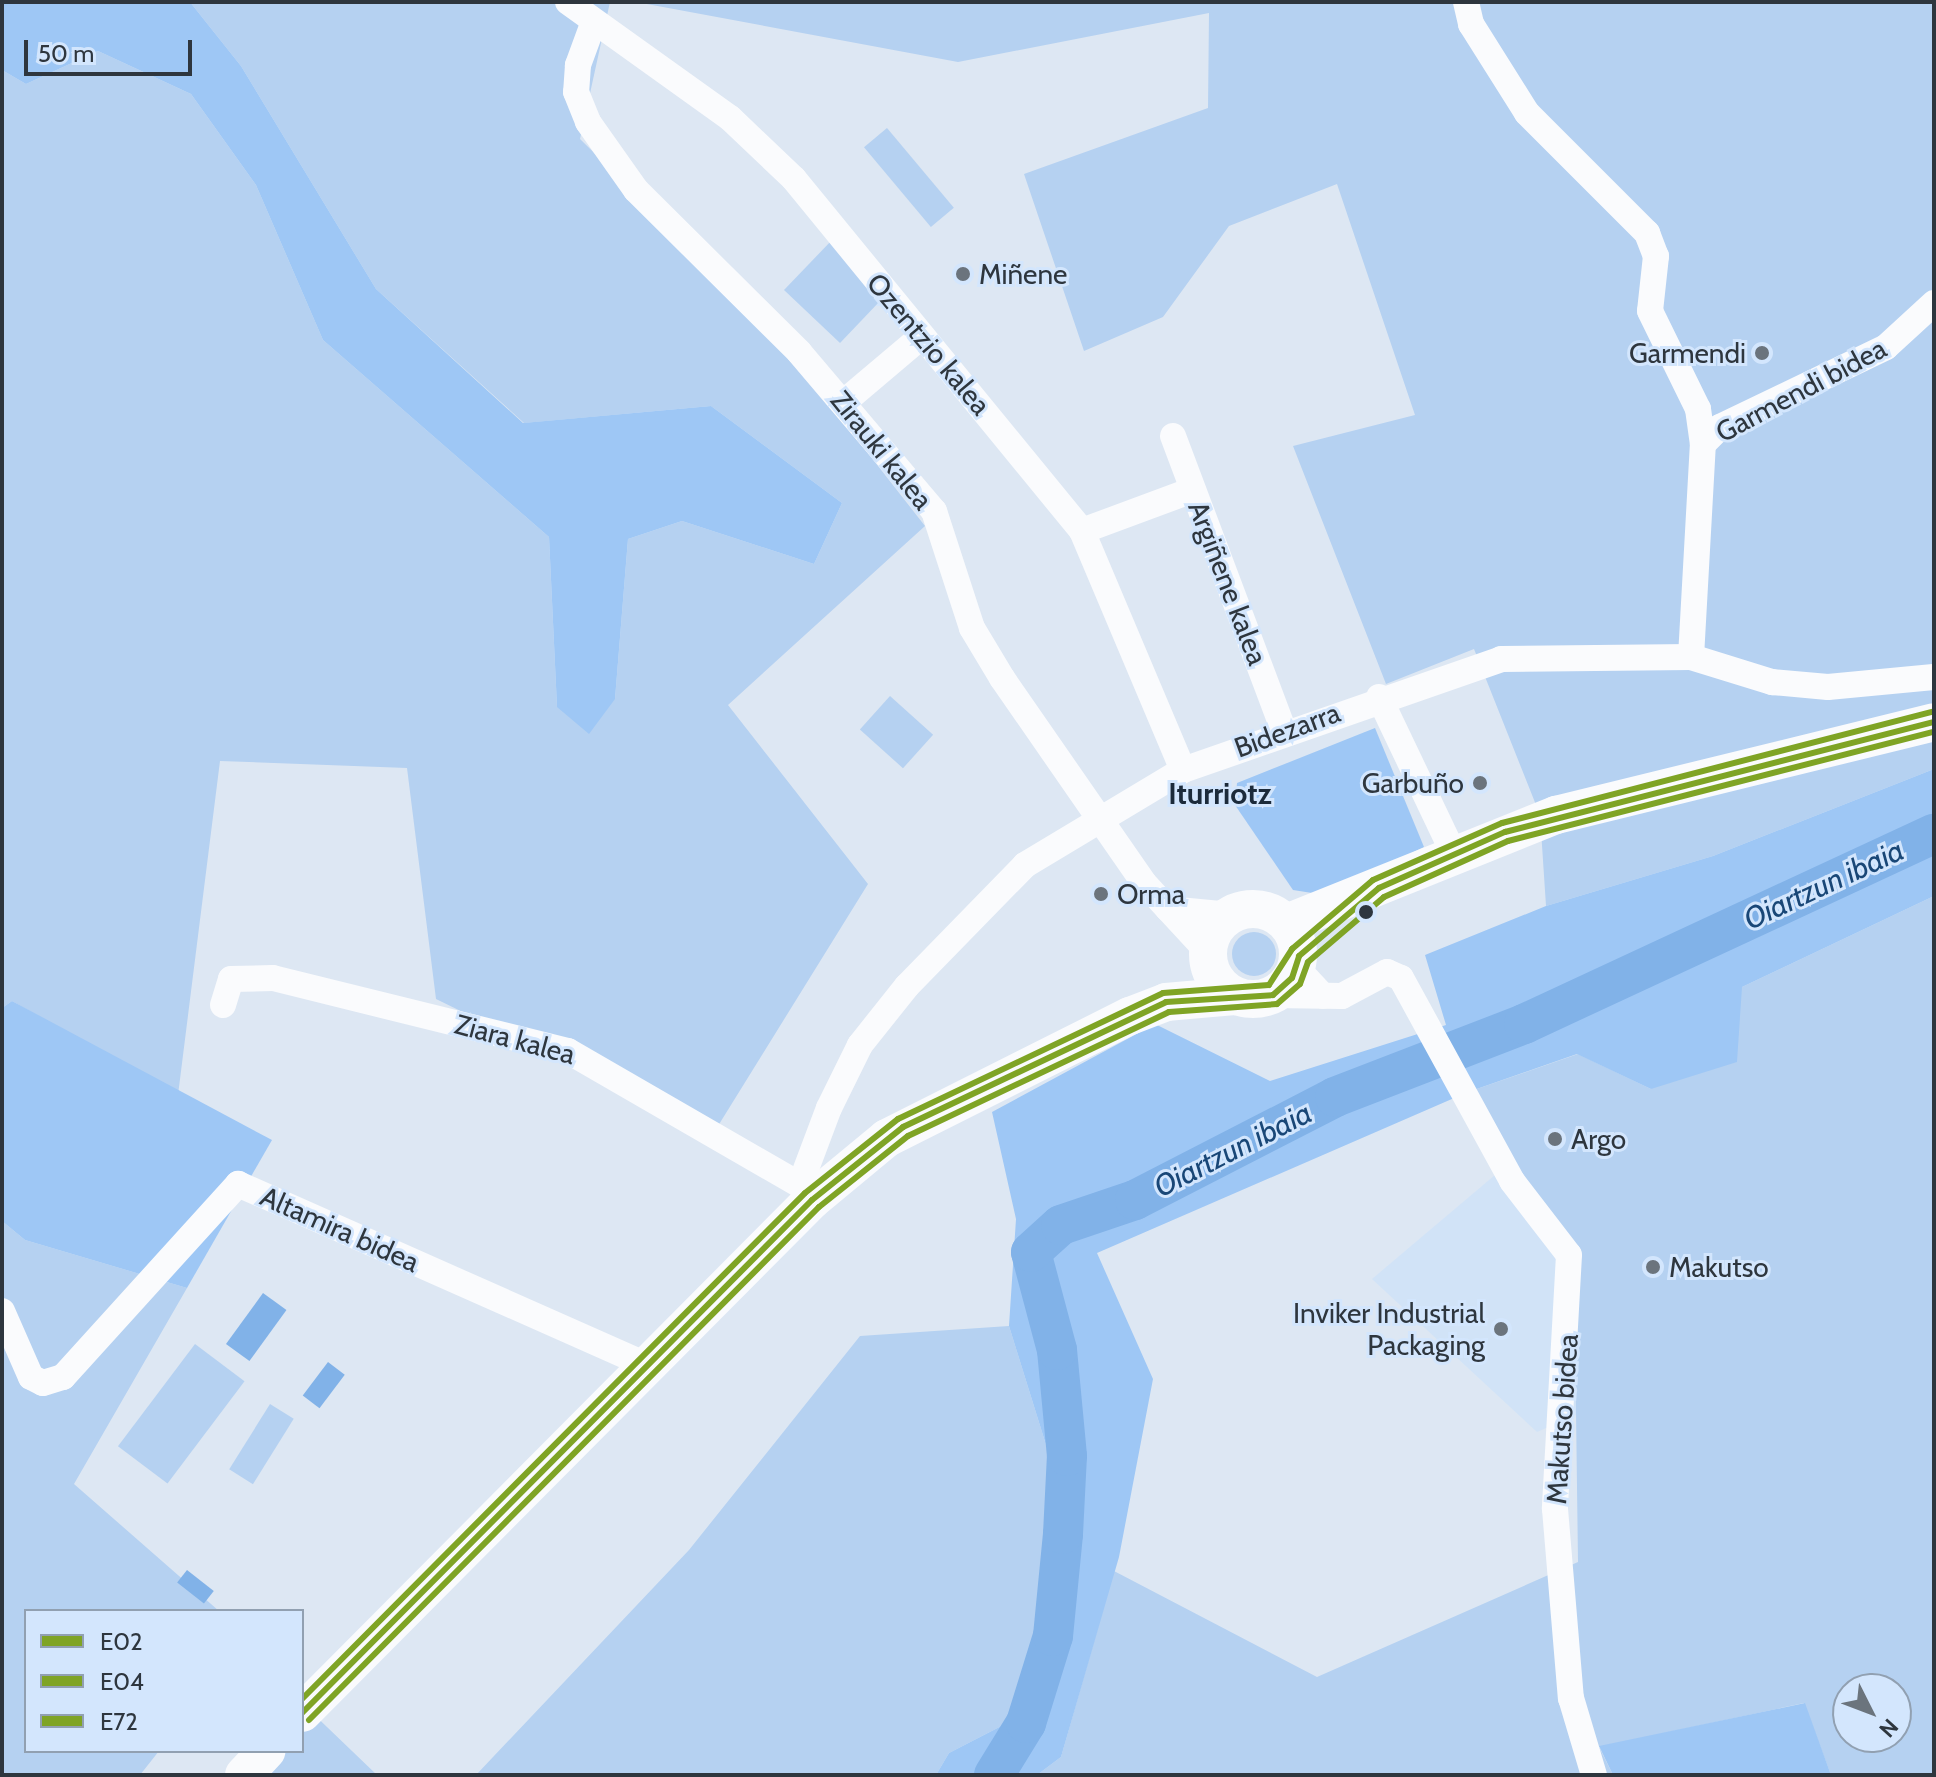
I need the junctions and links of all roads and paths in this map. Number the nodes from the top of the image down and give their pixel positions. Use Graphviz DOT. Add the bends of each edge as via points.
graph roads {
  1 [pos="568,2"];
  2 [pos="1466,2"];
  3 [pos="593,24"];
  4 [pos="1934,303"];
  5 [pos="922,336"];
  6 [pos="844,402"];
  7 [pos="1173,436"];
  8 [pos="1703,444"];
  9 [pos="1193,490"];
  10 [pos="1082,531"];
  11 [pos="1691,657"];
  12 [pos="1934,677"];
  13 [pos="1379,697"];
  14 [pos="1934,722"];
  15 [pos="1283,729"];
  16 [pos="1183,770"];
  17 [pos="1099,816"];
  18 [pos="1454,854"];
  19 [pos="1168,909"];
  20 [pos="1231,915"];
  21 [pos="1208,956"];
  22 [pos="1289,961"];
  23 [pos="1235,996"];
  24 [pos="1323,996"];
  25 [pos="1166,1002"];
  26 [pos="223,1005"];
  27 [pos="806,1193"];
  28 [pos="2,1311"];
  29 [pos="647,1365"];
  30 [pos="304,1711"];
  31 [pos="264,1753"];
  32 [pos="244,1775"];
  33 [pos="1594,1775"];
  1 -- 3 [label="street, Ozentzio kalea"];
  2 -- 8 [label="street, Garmendi bidea" via="1471,24 1527,113 1647,233 1656,256 1650,311 1698,409"];
  3 -- 5 [label="street, Ozentzio kalea" via="766,150"];
  3 -- 6 [label="street, Zirauki kalea" via="583,43 576,92 588,122 661,217"];
  4 -- 8 [label="street, Garmendi bidea" via="1886,347 1720,427"];
  5 -- 6 [label="street"];
  5 -- 10 [label="street, Ozentzio kalea"];
  6 -- 17 [label="street, Zirauki kalea" via="934,511 972,628"];
  7 -- 9 [label="street, Argiñene kalea"];
  8 -- 11 [label="street, Garmendi bidea"];
  9 -- 10 [label="street"];
  9 -- 15 [label="street, Argiñene kalea"];
  10 -- 16 [label="street, Ozentzio kalea"];
  11 -- 12 [label="street, Bidezarra" via="1772,682 1828,687"];
  11 -- 13 [label="street, Bidezarra" via="1501,659"];
  13 -- 15 [label="street, Bidezarra"];
  13 -- 18 [label="street"];
  14 -- 18 [label="street" via="1556,815"];
  15 -- 16 [label="street, Bidezarra"];
  16 -- 17 [label="street, Bidezarra"];
  17 -- 19 [label="street, Zirauki kalea"];
  17 -- 27 [label="street, Bidezarra" via="990,894 860,1045"];
  18 -- 22 [label="street" via="1379,888"];
  19 -- 20 [label="street"];
  19 -- 21 [label="street, Zirauki kalea"];
  20 -- 21 [label="street"];
  20 -- 22 [label="street" via="1267,911"];
  21 -- 23 [label="street" via="1215,979"];
  21 -- 25 [label="street"];
  22 -- 23 [label="street"];
  22 -- 24 [label="street"];
  22 -- 24 [label="street"];
  23 -- 25 [label="street"];
  24 -- 33 [label="street, Makutso bidea" via="1342,996 1387,972 1417,1002 1460,1092 1512,1181 1569,1255 1555,1509 1574,1711"];
  25 -- 27 [label="street" via="903,1127"];
  26 -- 27 [label="street, Ziara kalea" via="231,979 273,978 568,1051"];
  27 -- 29 [label="street"];
  28 -- 29 [label="street, Altamira bidea" via="31,1377 43,1383 63,1377 238,1184"];
  29 -- 30 [label="street"];
  31 -- 32 [label="street"];
}
